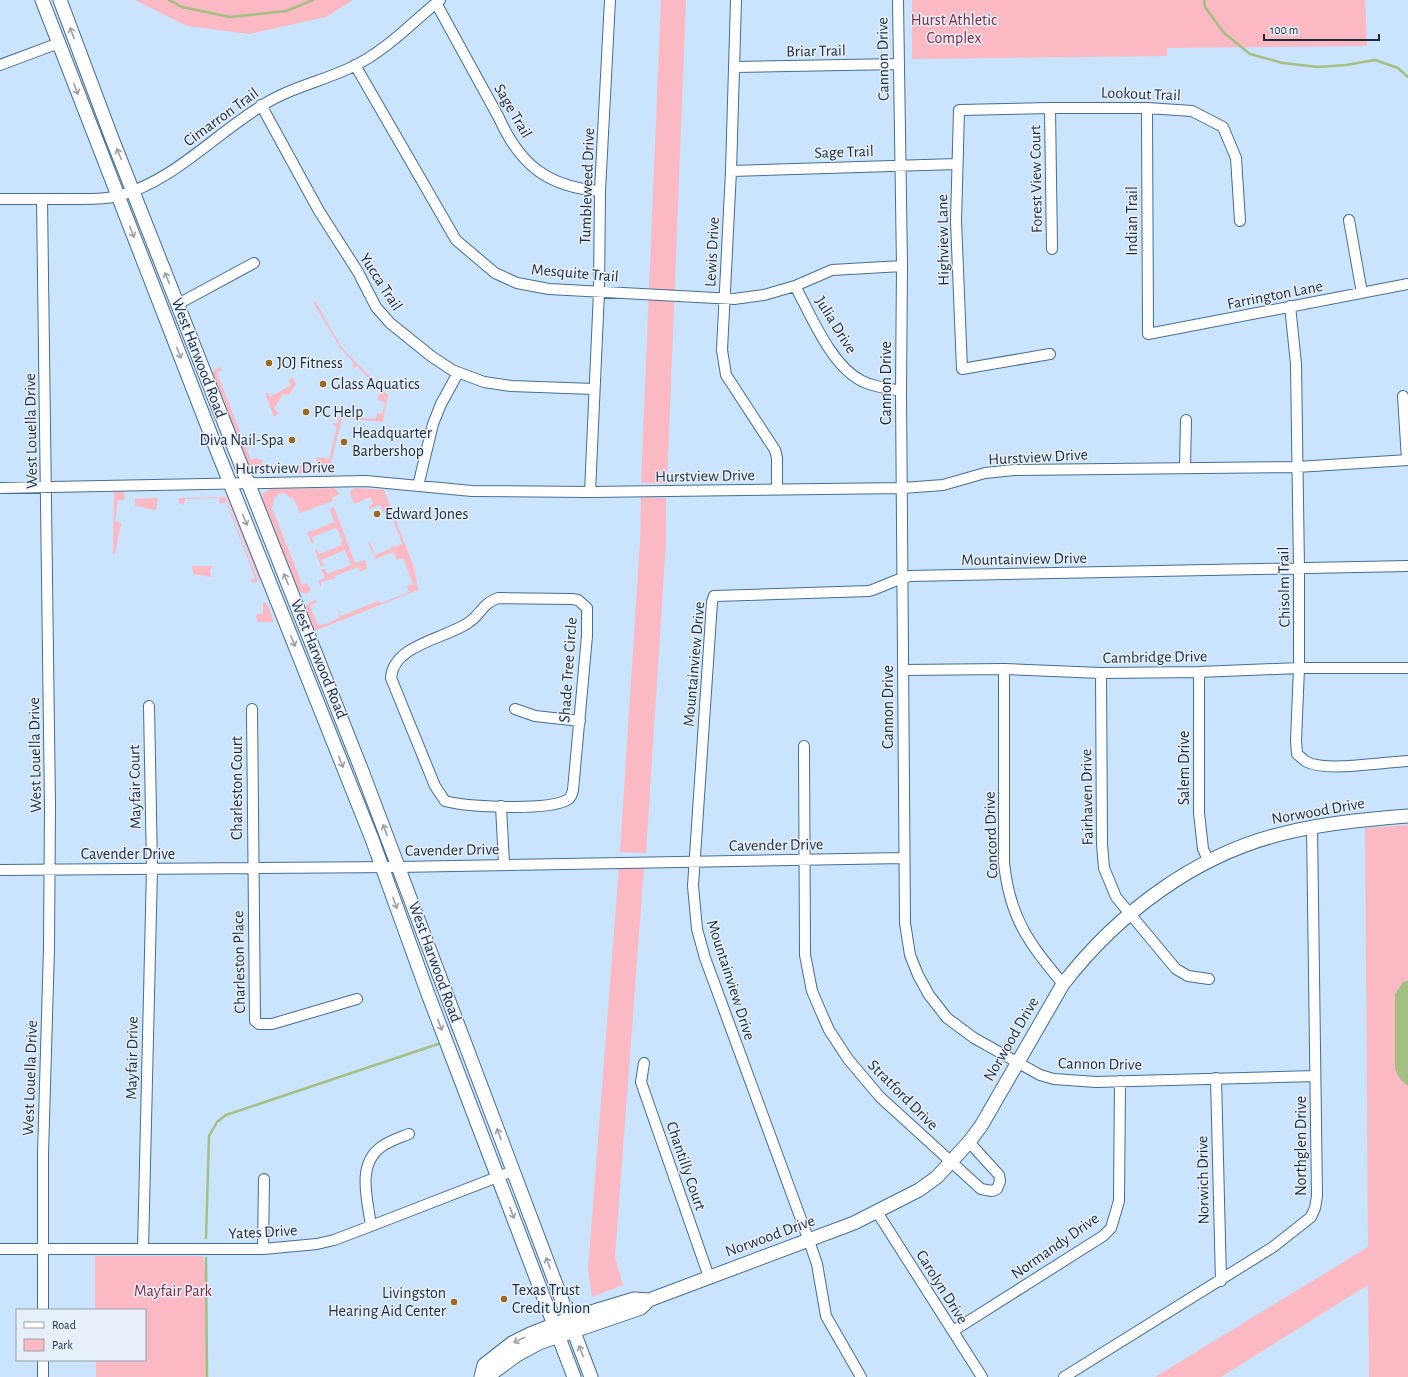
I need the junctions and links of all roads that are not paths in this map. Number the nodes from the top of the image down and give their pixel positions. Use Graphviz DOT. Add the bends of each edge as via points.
graph roads {
  1 [pos="42,0"];
  2 [pos="60,0"];
  3 [pos="610,0"];
  4 [pos="736,0"];
  5 [pos="898,0"];
  6 [pos="438,2"];
  7 [pos="59,43"];
  8 [pos="0,64"];
  9 [pos="898,64"];
  10 [pos="355,66"];
  11 [pos="734,67"];
  12 [pos="261,105"];
  13 [pos="1050,108"];
  14 [pos="1146,108"];
  15 [pos="959,110"];
  16 [pos="957,164"];
  17 [pos="899,165"];
  18 [pos="731,171"];
  19 [pos="134,190"];
  20 [pos="600,191"];
  21 [pos="117,196"];
  22 [pos="0,199"];
  23 [pos="42,199"];
  24 [pos="1240,220"];
  25 [pos="1349,220"];
  26 [pos="1052,249"];
  27 [pos="254,264"];
  28 [pos="902,266"];
  29 [pos="1408,284"];
  30 [pos="795,286"];
  31 [pos="599,292"];
  32 [pos="1362,293"];
  33 [pos="724,298"];
  34 [pos="178,304"];
  35 [pos="1290,306"];
  36 [pos="1148,334"];
  37 [pos="1050,354"];
  38 [pos="458,373"];
  39 [pos="594,389"];
  40 [pos="901,391"];
  41 [pos="1403,396"];
  42 [pos="1186,420"];
  43 [pos="1408,460"];
  44 [pos="1297,467"];
  45 [pos="1185,468"];
  46 [pos="231,484"];
  47 [pos="248,484"];
  48 [pos="418,486"];
  49 [pos="46,487"];
  50 [pos="0,488"];
  51 [pos="903,488"];
  52 [pos="777,490"];
  53 [pos="590,492"];
  54 [pos="1408,566"];
  55 [pos="1299,568"];
  56 [pos="902,577"];
  57 [pos="1299,668"];
  58 [pos="1408,668"];
  59 [pos="1004,669"];
  60 [pos="902,670"];
  61 [pos="1199,672"];
  62 [pos="1101,673"];
  63 [pos="149,706"];
  64 [pos="252,709"];
  65 [pos="516,709"];
  66 [pos="580,721"];
  67 [pos="804,746"];
  68 [pos="1408,761"];
  69 [pos="501,806"];
  70 [pos="1408,816"];
  71 [pos="1312,826"];
  72 [pos="904,858"];
  73 [pos="804,860"];
  74 [pos="695,862"];
  75 [pos="1209,862"];
  76 [pos="504,864"];
  77 [pos="398,866"];
  78 [pos="382,867"];
  79 [pos="152,868"];
  80 [pos="253,868"];
  81 [pos="50,869"];
  82 [pos="0,870"];
  83 [pos="1130,914"];
  84 [pos="1209,979"];
  85 [pos="1063,984"];
  86 [pos="357,999"];
  87 [pos="644,1063"];
  88 [pos="1017,1063"];
  89 [pos="1315,1076"];
  90 [pos="1216,1078"];
  91 [pos="1120,1081"];
  92 [pos="409,1134"];
  93 [pos="969,1142"];
  94 [pos="952,1162"];
  95 [pos="513,1171"];
  96 [pos="498,1176"];
  97 [pos="264,1179"];
  98 [pos="877,1212"];
  99 [pos="371,1226"];
  100 [pos="809,1241"];
  101 [pos="0,1249"];
  102 [pos="43,1249"];
  103 [pos="142,1249"];
  104 [pos="263,1249"];
  105 [pos="709,1277"];
  106 [pos="1221,1281"];
  107 [pos="43,1309"];
  108 [pos="571,1325"];
  109 [pos="557,1331"];
  110 [pos="953,1331"];
  111 [pos="43,1361"];
  112 [pos="43,1377"];
  113 [pos="482,1377"];
  114 [pos="574,1377"];
  115 [pos="591,1377"];
  116 [pos="861,1377"];
  117 [pos="982,1377"];
  118 [pos="1064,1377"];
  1 -- 7 [label="main road, West Harwood Road"];
  19 -- 2 [label="main road, West Harwood Road, one-way"];
  3 -- 20 [label="street, Tumbleweed Drive"];
  4 -- 11 [label="street, Lewis Drive"];
  5 -- 9 [label="street, Cannon Drive"];
  6 -- 10 [label="street, Cimarron Trail" via="386,47"];
  6 -- 20 [label="street, Sage Trail" via="516,148 531,165 551,179 581,189"];
  7 -- 8 [label="street"];
  7 -- 21 [label="main road, West Harwood Road, one-way"];
  9 -- 11 [label="street, Briar Trail"];
  9 -- 17 [label="street, Cannon Drive"];
  10 -- 12 [label="street, Cimarron Trail" via="284,92"];
  10 -- 31 [label="street, Mesquite Trail" via="456,240 470,253 495,273 517,283 549,289"];
  11 -- 18 [label="street, Lewis Drive"];
  12 -- 19 [label="street, Cimarron Trail" via="165,175"];
  12 -- 38 [label="street, Yucca Trail" via="319,211 358,272 376,307 390,323 413,342"];
  13 -- 14 [label="street, Lookout Trail"];
  13 -- 15 [label="street, Lookout Trail"];
  13 -- 26 [label="street, Forest View Court"];
  14 -- 24 [label="street, Lookout Trail" via="1192,111 1222,126 1236,158"];
  14 -- 36 [label="street, Indian Trail"];
  15 -- 16 [label="street, Highview Lane"];
  16 -- 17 [label="street, Sage Trail"];
  16 -- 37 [label="street, Highview Lane" via="956,221 962,369"];
  17 -- 18 [label="street, Sage Trail"];
  17 -- 28 [label="street, Cannon Drive"];
  18 -- 33 [label="street, Lewis Drive"];
  19 -- 21 [label="street, Cimarron Trail"];
  34 -- 19 [label="main road, West Harwood Road, one-way"];
  20 -- 31 [label="street, Tumbleweed Drive"];
  21 -- 23 [label="street, Cimarron Trail" via="100,199"];
  21 -- 46 [label="main road, West Harwood Road, one-way"];
  22 -- 23 [label="street, Cimarron Trail"];
  23 -- 49 [label="street, West Louella Drive"];
  25 -- 32 [label="street"];
  27 -- 34 [label="street"];
  28 -- 30 [label="street, Mesquite Trail" via="832,270"];
  28 -- 40 [label="street, Cannon Drive"];
  29 -- 32 [label="street, Farrington Lane"];
  30 -- 33 [label="street, Mesquite Trail" via="764,295"];
  30 -- 40 [label="street, Julia Drive" via="828,346 847,370 869,384"];
  31 -- 33 [label="street, Mesquite Trail"];
  31 -- 39 [label="street, Tumbleweed Drive"];
  32 -- 35 [label="street, Farrington Lane"];
  33 -- 52 [label="street, Lewis Drive" via="722,350 726,375 775,450"];
  34 -- 47 [label="main road, West Harwood Road"];
  35 -- 36 [label="street, Farrington Lane"];
  35 -- 44 [label="street, Chisolm Trail" via="1296,364"];
  38 -- 39 [label="street, Yucca Trail" via="484,382 511,386"];
  38 -- 48 [label="street" via="433,424"];
  39 -- 53 [label="street, Tumbleweed Drive"];
  40 -- 51 [label="street, Cannon Drive"];
  41 -- 43 [label="street"];
  42 -- 45 [label="street"];
  43 -- 44 [label="street, Hurstview Drive"];
  44 -- 45 [label="street, Hurstview Drive"];
  44 -- 55 [label="street, Chisolm Trail"];
  45 -- 51 [label="street, Hurstview Drive" via="996,471 954,483"];
  46 -- 47 [label="street, Hurstview Drive"];
  46 -- 49 [label="street, Hurstview Drive"];
  46 -- 78 [label="main road, West Harwood Road, one-way"];
  47 -- 48 [label="street, Hurstview Drive" via="366,482"];
  77 -- 47 [label="main road, West Harwood Road, one-way"];
  48 -- 53 [label="street, Hurstview Drive" via="472,491"];
  49 -- 50 [label="street, Hurstview Drive"];
  49 -- 81 [label="street, West Louella Drive"];
  51 -- 52 [label="street, Hurstview Drive"];
  51 -- 56 [label="street, Cannon Drive"];
  52 -- 53 [label="street, Hurstview Drive"];
  54 -- 55 [label="street, Mountainview Drive"];
  55 -- 56 [label="street, Mountainview Drive"];
  55 -- 57 [label="street, Chisolm Trail"];
  56 -- 60 [label="street, Cannon Drive"];
  56 -- 74 [label="street, Mountainview Drive" via="870,591 714,596"];
  57 -- 58 [label="street, Cambridge Drive"];
  57 -- 61 [label="street, Cambridge Drive"];
  57 -- 68 [label="street, Chisolm Trail" via="1296,741 1297,754 1304,760 1320,765 1338,766"];
  59 -- 60 [label="street, Cambridge Drive"];
  59 -- 62 [label="street, Cambridge Drive"];
  59 -- 85 [label="street, Concord Drive" via="1006,881 1025,934"];
  60 -- 72 [label="street, Cannon Drive"];
  61 -- 62 [label="street, Cambridge Drive"];
  61 -- 75 [label="street, Salem Drive" via="1199,813 1203,848"];
  62 -- 83 [label="street, Fairhaven Drive" via="1104,868 1116,897"];
  63 -- 79 [label="street, Mayfair Court"];
  64 -- 80 [label="street, Charleston Court"];
  65 -- 66 [label="street" via="535,716"];
  66 -- 69 [label="street, Shade Tree Circle" via="574,790 568,800 543,806"];
  66 -- 69 [label="street, Shade Tree Circle" via="587,608 578,600 498,598 487,602 466,624 414,648 398,659 392,669 393,685 442,798 457,804"];
  67 -- 73 [label="street, Stratford Drive"];
  69 -- 76 [label="street"];
  70 -- 71 [label="main road, Norwood Drive"];
  71 -- 75 [label="main road, Norwood Drive" via="1257,841"];
  71 -- 89 [label="street, Northglen Drive"];
  72 -- 73 [label="street, Cavender Drive"];
  72 -- 88 [label="street, Cannon Drive" via="905,923 910,955 929,996 947,1018"];
  73 -- 74 [label="street, Cavender Drive"];
  73 -- 94 [label="street, Stratford Drive" via="804,932 808,972 812,991 829,1030 848,1059 880,1097"];
  74 -- 76 [label="street, Cavender Drive"];
  74 -- 100 [label="street, Mountainview Drive" via="694,915 705,958"];
  75 -- 83 [label="main road, Norwood Drive" via="1161,890"];
  76 -- 77 [label="street, Cavender Drive"];
  77 -- 78 [label="street, Cavender Drive"];
  95 -- 77 [label="main road, West Harwood Road, one-way"];
  78 -- 80 [label="street, Cavender Drive"];
  78 -- 96 [label="main road, West Harwood Road, one-way"];
  79 -- 80 [label="street, Cavender Drive"];
  79 -- 81 [label="street, Cavender Drive"];
  79 -- 103 [label="street, Mayfair Drive"];
  80 -- 86 [label="street, Charleston Place" via="256,1021 259,1024 272,1024"];
  81 -- 82 [label="street, Cavender Drive"];
  81 -- 102 [label="street, West Louella Drive"];
  83 -- 84 [label="street, Fairhaven Drive" via="1180,972 1188,976"];
  83 -- 85 [label="main road, Norwood Drive" via="1098,942"];
  85 -- 88 [label="main road, Norwood Drive"];
  87 -- 105 [label="street, Chantilly Court" via="641,1082"];
  88 -- 91 [label="street, Cannon Drive" via="1054,1080"];
  88 -- 93 [label="main road, Norwood Drive"];
  89 -- 90 [label="street, Cannon Drive"];
  89 -- 106 [label="street, Northglen Drive" via="1315,1208 1311,1216 1295,1231"];
  90 -- 91 [label="street, Cannon Drive"];
  90 -- 106 [label="street, Norwich Drive"];
  91 -- 110 [label="street, Normandy Drive" via="1119,1201 1111,1228 1103,1236"];
  92 -- 99 [label="street" via="388,1143 370,1158 366,1168 366,1179"];
  93 -- 94 [label="main road, Norwood Drive"];
  93 -- 94 [label="street, Stratford Drive" via="999,1175 997,1188 982,1189"];
  94 -- 98 [label="main road, Norwood Drive" via="919,1190"];
  95 -- 96 [label="street, Yates Drive"];
  108 -- 95 [label="main road, West Harwood Road, one-way"];
  96 -- 99 [label="street, Yates Drive"];
  96 -- 109 [label="main road, West Harwood Road, one-way"];
  97 -- 104 [label="street"];
  98 -- 100 [label="main road, Norwood Drive"];
  98 -- 110 [label="street, Carolyn Drive"];
  99 -- 104 [label="street, Yates Drive" via="317,1244"];
  100 -- 105 [label="main road, Norwood Drive"];
  100 -- 116 [label="street, Mountainview Drive" via="817,1264 826,1316"];
  101 -- 102 [label="street, Yates Drive"];
  102 -- 103 [label="street, Yates Drive"];
  102 -- 107 [label="street, West Louella Drive"];
  103 -- 104 [label="street, Yates Drive"];
  105 -- 108 [label="main road, Norwood Drive" via="649,1300 634,1299"];
  106 -- 118 [label="street, Northglen Drive"];
  108 -- 109 [label="main road, Norwood Drive"];
  115 -- 108 [label="main road, West Harwood Road, one-way"];
  109 -- 113 [label="main road, Norwood Drive" via="491,1374"];
  109 -- 114 [label="main road, West Harwood Road"];
  110 -- 117 [label="street, Carolyn Drive"];
  111 -- 112 [label="street"];
}
